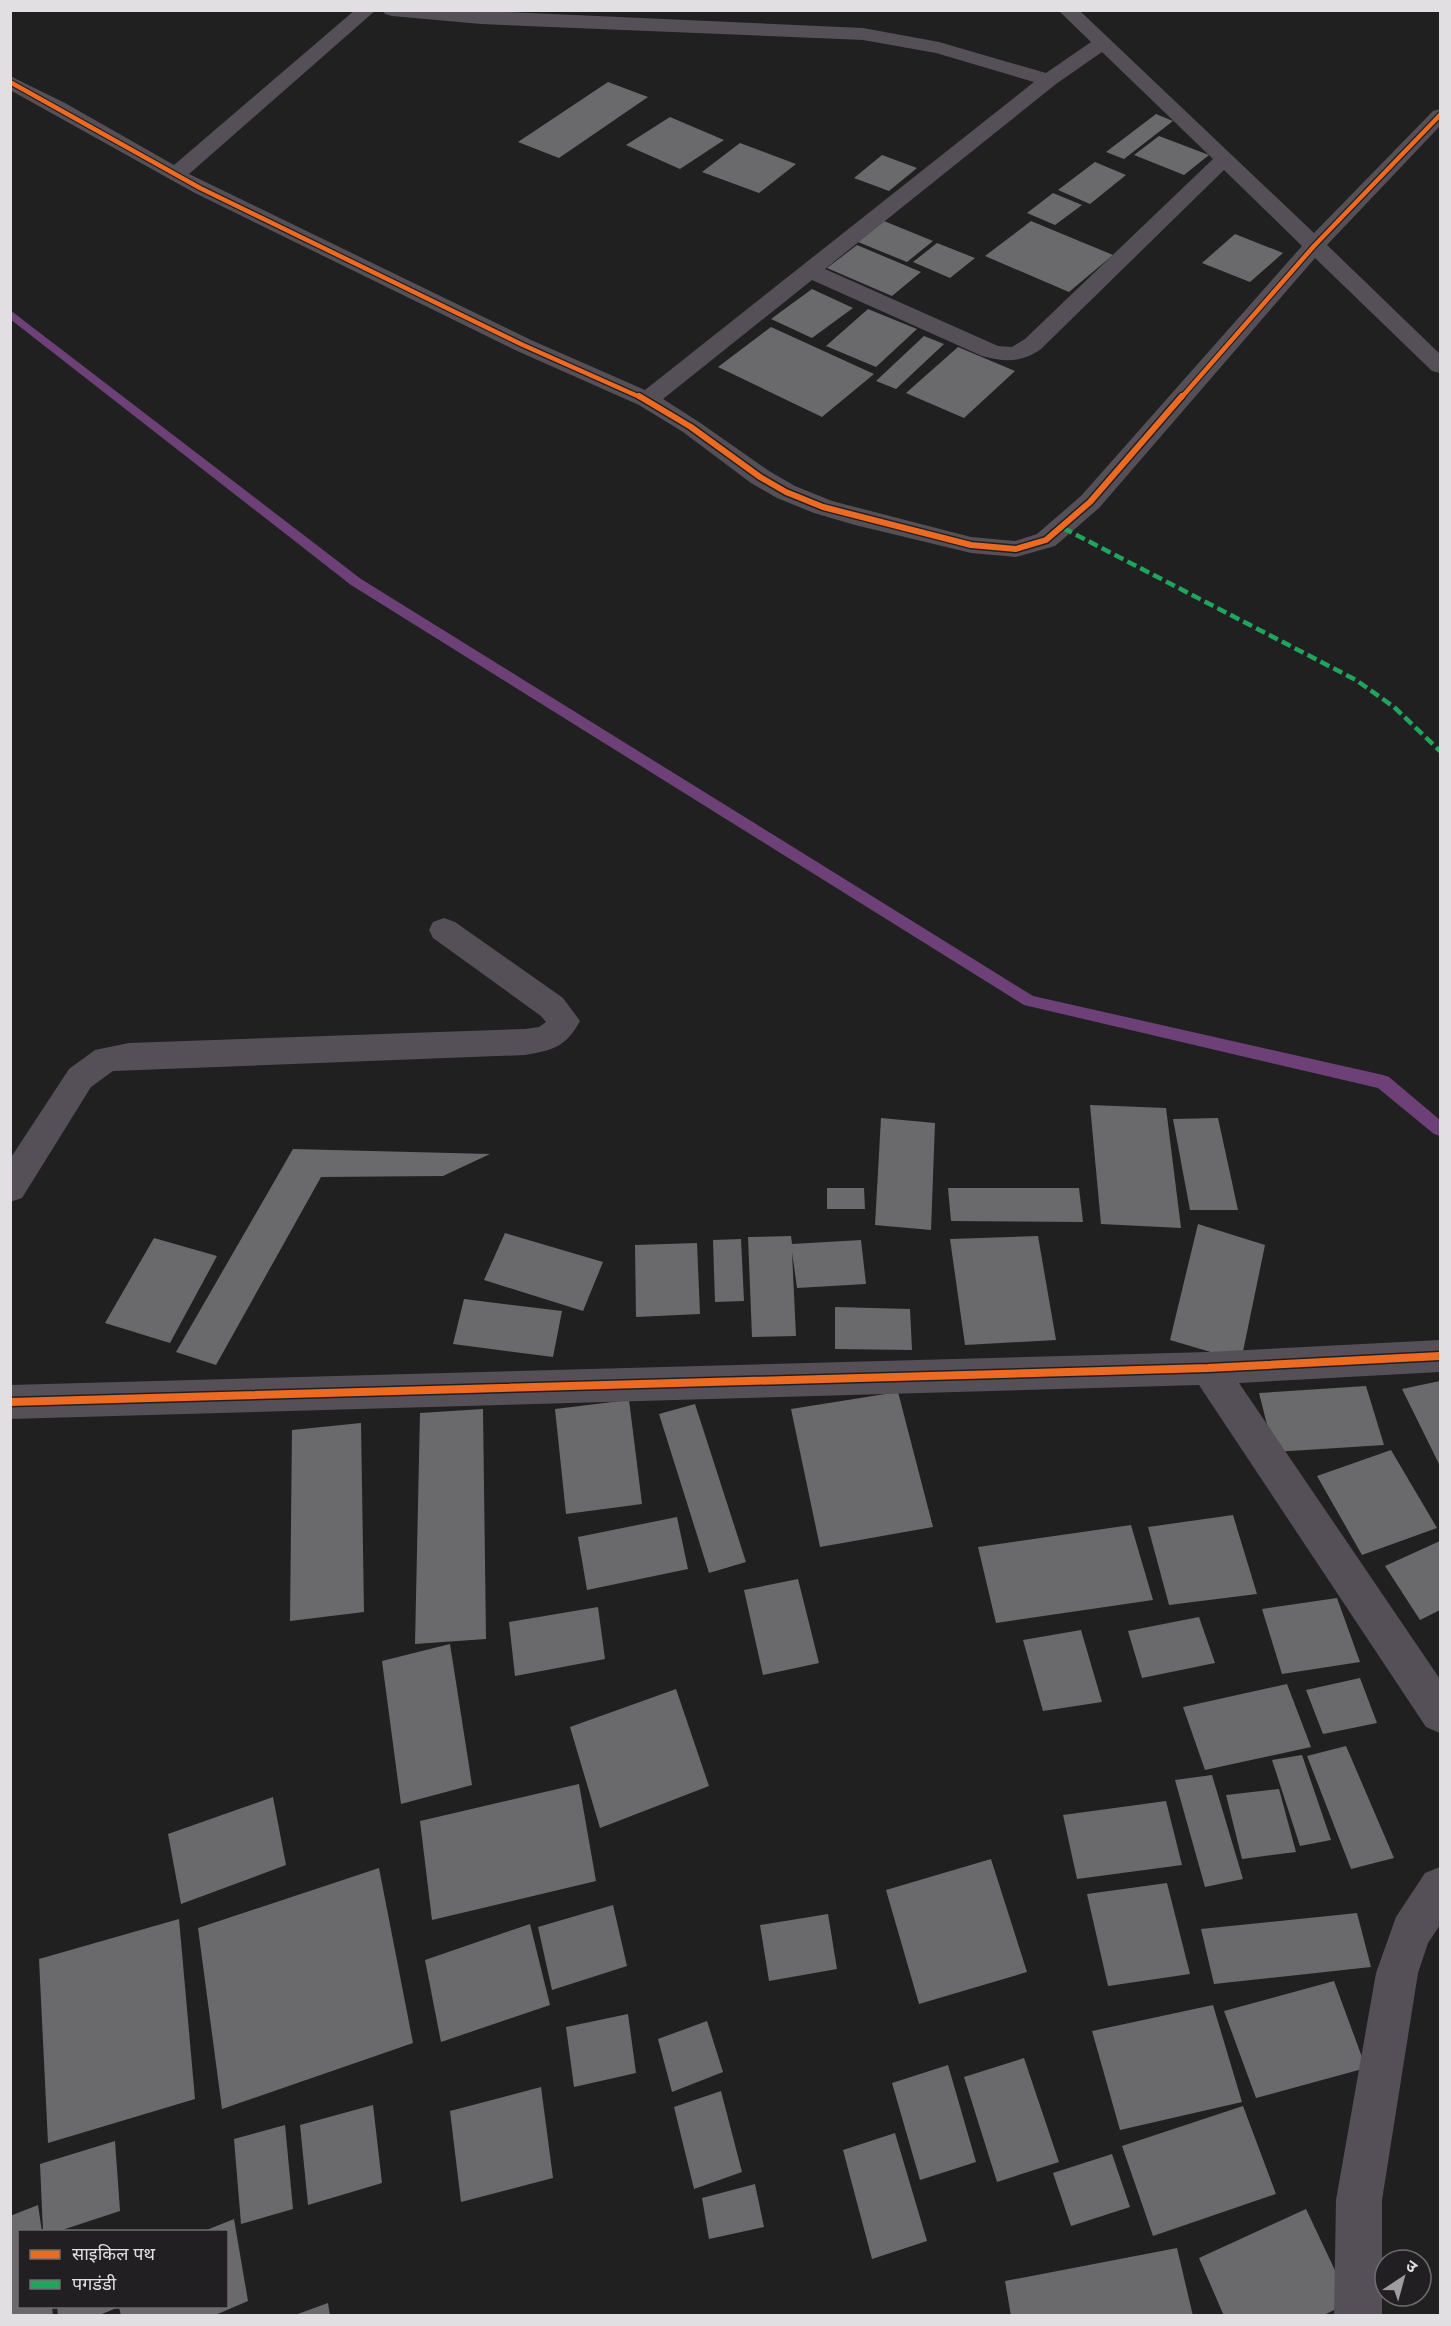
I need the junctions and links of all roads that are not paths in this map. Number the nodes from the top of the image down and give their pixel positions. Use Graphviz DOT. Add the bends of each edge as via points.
graph roads {
  1 [pos="367,10"];
  2 [pos="392,10"];
  3 [pos="1067,10"];
  4 [pos="1103,42"];
  5 [pos="1049,80"];
  6 [pos="10,82"];
  7 [pos="1440,115"];
  8 [pos="1224,159"];
  9 [pos="175,175"];
  10 [pos="1314,246"];
  11 [pos="810,271"];
  12 [pos="1440,366"];
  13 [pos="647,400"];
  14 [pos="444,930"];
  15 [pos="10,1188"];
  16 [pos="1440,1356"];
  17 [pos="1208,1368"];
  18 [pos="10,1402"];
  19 [pos="1440,1713"];
  20 [pos="1438,1899"];
  21 [pos="1358,2316"];
  1 -- 9 [label="street"];
  2 -- 5 [label="street" via="863,34 939,48"];
  3 -- 4 [label="street"];
  4 -- 5 [label="street"];
  4 -- 8 [label="street"];
  5 -- 11 [label="street"];
  6 -- 9 [label="street"];
  7 -- 10 [label="street"];
  8 -- 10 [label="street"];
  8 -- 11 [label="street" via="1023,352 1008,356 990,351"];
  9 -- 13 [label="street" via="523,345"];
  10 -- 12 [label="street"];
  10 -- 13 [label="street" via="1090,502 1047,540 1016,549 972,545 823,507 760,477 692,427"];
  11 -- 13 [label="street"];
  14 -- 15 [label="street" via="552,1006 564,1021 559,1032 525,1042 106,1059 80,1078"];
  16 -- 17 [label="street"];
  17 -- 18 [label="street"];
  17 -- 19 [label="street"];
  20 -- 21 [label="street" via="1411,1932 1397,1973 1359,2200"];
}
